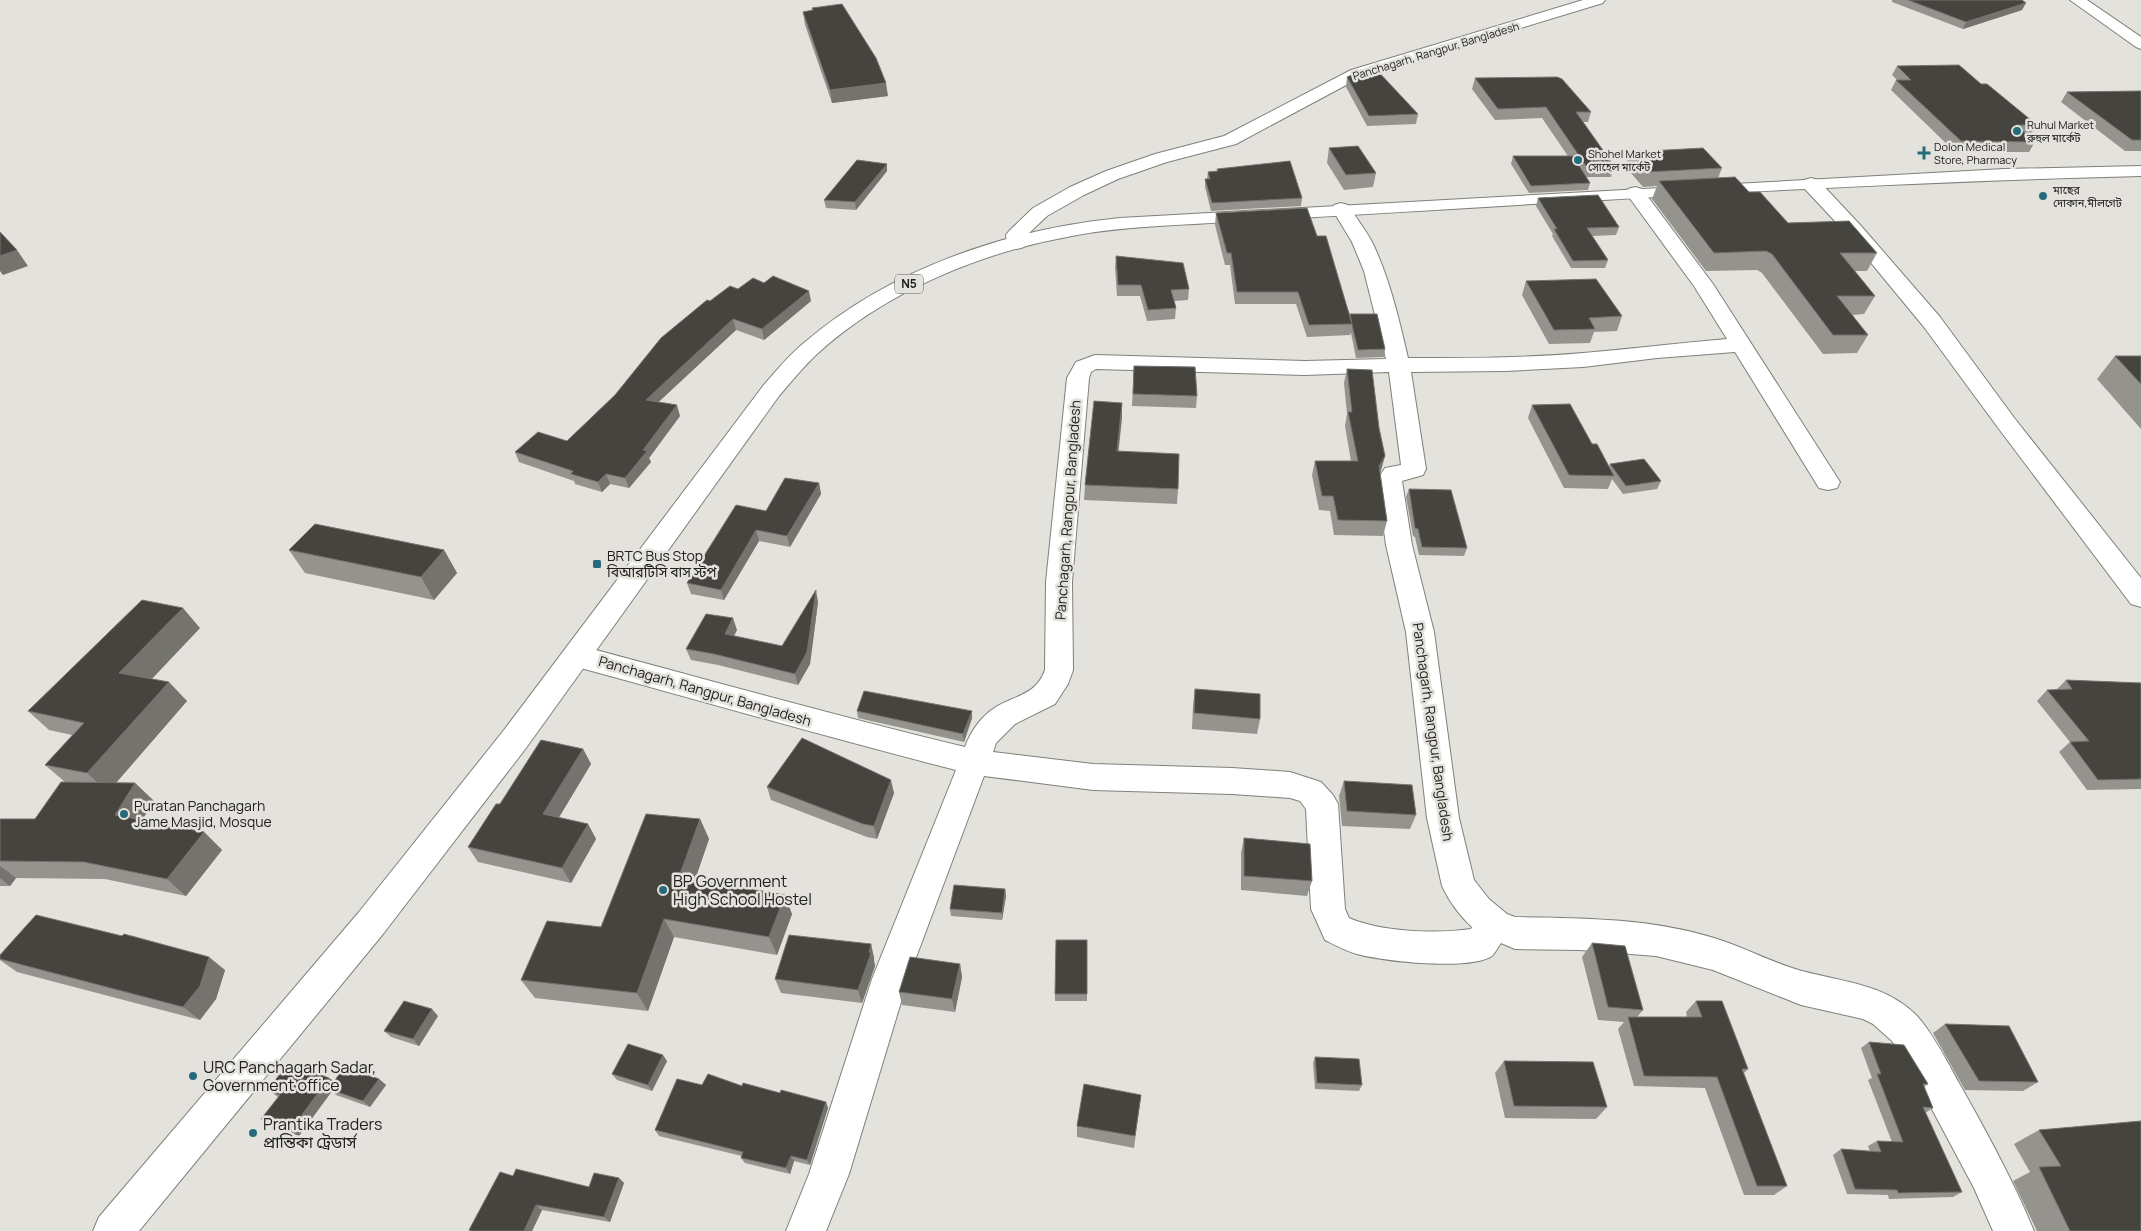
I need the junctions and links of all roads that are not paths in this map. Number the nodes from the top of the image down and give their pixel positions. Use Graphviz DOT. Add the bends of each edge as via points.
graph roads {
  1 [pos="1598,0"];
  2 [pos="2077,0"];
  3 [pos="2141,44"];
  4 [pos="2141,171"];
  5 [pos="1811,184"];
  6 [pos="1635,193"];
  7 [pos="1341,209"];
  8 [pos="1017,242"];
  9 [pos="1741,345"];
  10 [pos="1399,365"];
  11 [pos="1828,482"];
  12 [pos="2141,597"];
  13 [pos="577,656"];
  14 [pos="974,762"];
  15 [pos="1495,925"];
  16 [pos="113,1231"];
  17 [pos="806,1231"];
  18 [pos="2014,1231"];
  1 -- 8 [label="main road, Panchagarh, Rangpur, Bangladesh" via="1357,73 1230,140 1112,175 1077,190 1040,212 1016,235"];
  2 -- 3 [label="main road"];
  4 -- 5 [label="main road, N5"];
  5 -- 6 [label="main road, N5"];
  5 -- 12 [label="main road" via="1856,231 1932,322"];
  6 -- 7 [label="main road, N5"];
  6 -- 9 [label="main road" via="1703,284"];
  7 -- 8 [label="main road, N5" via="1159,220 1074,230"];
  7 -- 10 [label="main road, Panchagarh, Rangpur, Bangladesh" via="1362,242 1370,262"];
  8 -- 13 [label="main road, N5" via="942,268 909,284 848,320 811,348 771,391"];
  9 -- 10 [label="main road, Panchagarh, Rangpur, Bangladesh" via="1657,350 1583,360"];
  9 -- 11 [label="main road"];
  10 -- 14 [label="main road, Panchagarh, Rangpur, Bangladesh" via="1305,368 1086,364 1078,378 1059,582 1059,670 1045,696 1004,716 984,736"];
  10 -- 15 [label="main road, Panchagarh, Rangpur, Bangladesh" via="1414,468 1394,474 1389,480 1399,545 1420,632 1443,818 1459,886 1477,910"];
  13 -- 14 [label="main road, Panchagarh, Rangpur, Bangladesh" via="844,730"];
  13 -- 16 [label="main road, N5" via="371,923"];
  14 -- 15 [label="main road" via="1093,777 1232,781 1310,791 1322,804 1328,909 1337,928 1356,938 1388,945 1458,947 1480,944"];
  14 -- 17 [label="main road" via="890,979 829,1174"];
  15 -- 18 [label="main road, Panchagarh, Rangpur, Bangladesh" via="1515,933 1656,940 1714,954 1801,988 1867,1003 1886,1012 1905,1028 1930,1070 1988,1174"];
}
